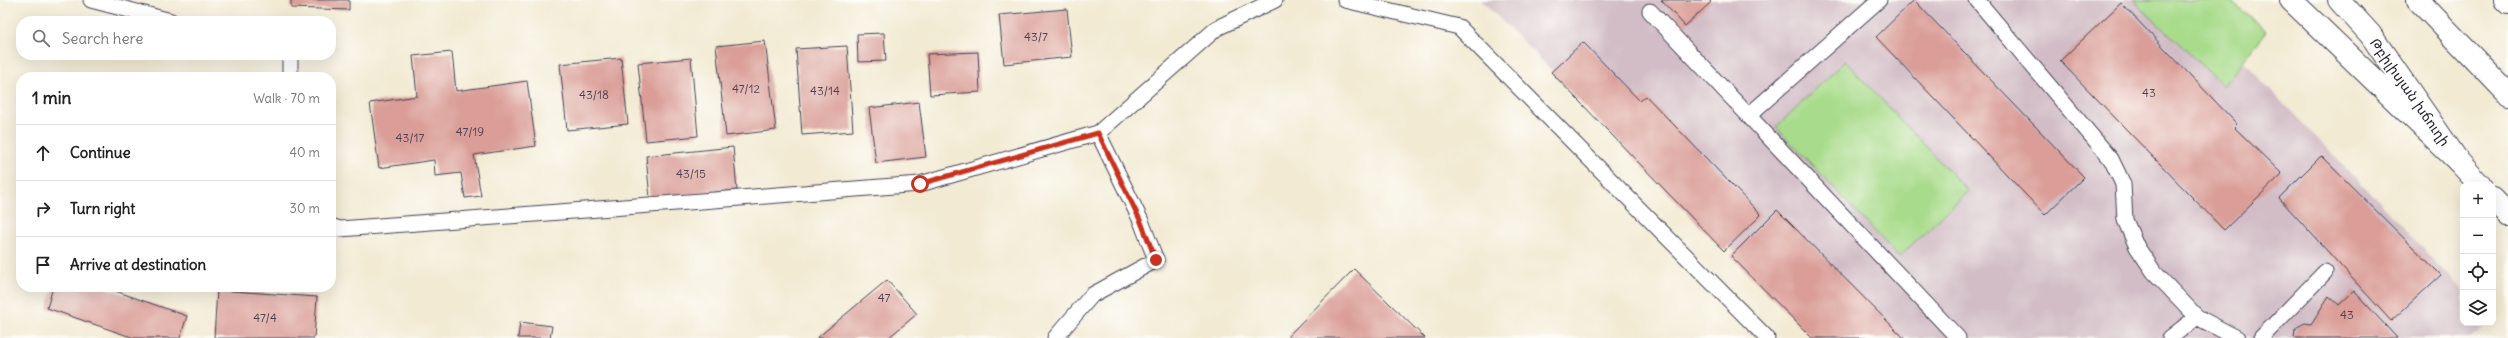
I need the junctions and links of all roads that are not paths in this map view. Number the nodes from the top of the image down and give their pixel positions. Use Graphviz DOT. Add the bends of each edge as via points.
graph roads {
  1 [pos="90,0"];
  2 [pos="1275,0"];
  3 [pos="1345,0"];
  4 [pos="1879,0"];
  5 [pos="1977,0"];
  6 [pos="2291,0"];
  7 [pos="2339,0"];
  8 [pos="2418,0"];
  9 [pos="2505,0"];
  10 [pos="2508,4"];
  11 [pos="1650,11"];
  12 [pos="152,16"];
  13 [pos="290,60"];
  14 [pos="290,72"];
  15 [pos="2508,94"];
  16 [pos="1749,115"];
  17 [pos="1098,133"];
  18 [pos="2458,161"];
  19 [pos="2477,182"];
  20 [pos="2496,202"];
  21 [pos="2508,215"];
  22 [pos="336,228"];
  23 [pos="2325,272"];
  24 [pos="2197,317"];
  25 [pos="1055,338"];
  26 [pos="1767,338"];
  27 [pos="1958,338"];
  28 [pos="2170,338"];
  29 [pos="2237,338"];
  30 [pos="2261,338"];
  1 -- 12 [label="lane"];
  2 -- 17 [label="lane" via="1217,28"];
  3 -- 26 [label="lane" via="1459,27"];
  4 -- 16 [label="lane"];
  5 -- 24 [label="lane" via="2111,158 2123,184 2125,220 2137,247 2154,272"];
  6 -- 18 [label="main road"];
  7 -- 18 [label="main road, Թբիլիսյան խճուղի" via="2370,34"];
  8 -- 15 [label="main road"];
  9 -- 10 [label="main road"];
  11 -- 16 [label="lane"];
  13 -- 14 [label="lane"];
  16 -- 27 [label="lane"];
  17 -- 22 [label="lane" via="920,184"];
  17 -- 25 [label="lane" via="1141,222 1156,260 1092,295"];
  18 -- 19 [label="main road, Թբիլիսյան խճուղի"];
  20 -- 21 [label="main road"];
  23 -- 30 [label="lane"];
  24 -- 28 [label="lane"];
  24 -- 29 [label="lane"];
}
